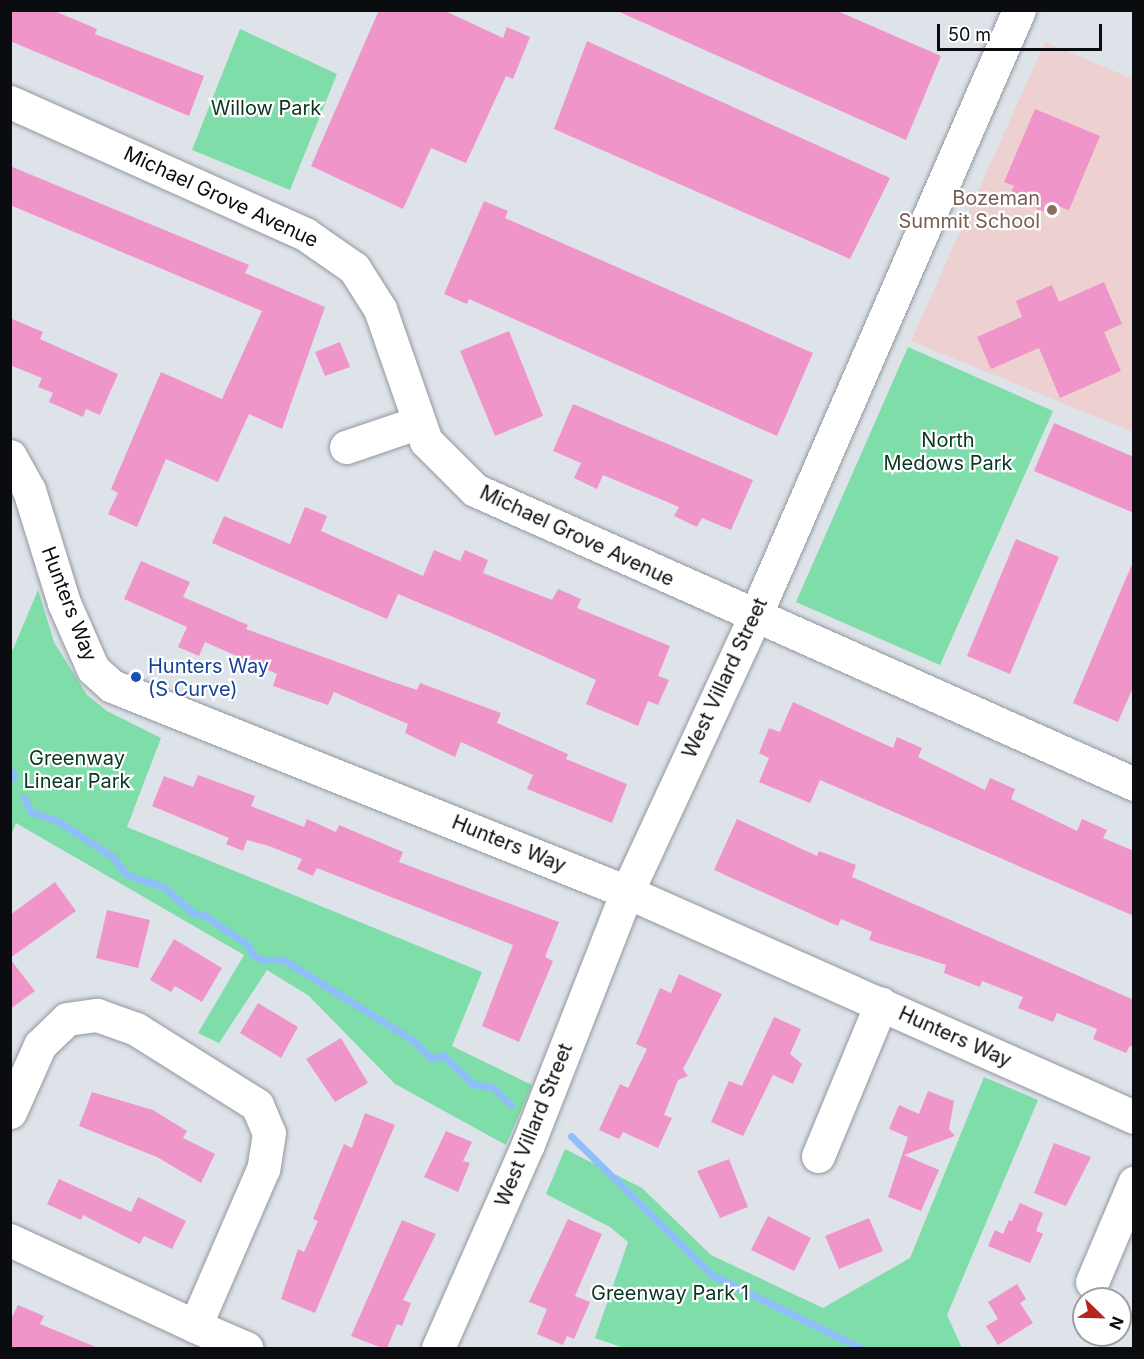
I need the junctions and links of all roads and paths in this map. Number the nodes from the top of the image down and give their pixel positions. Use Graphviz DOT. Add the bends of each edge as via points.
graph roads {
  1 [pos="1019,10"];
  2 [pos="10,102"];
  3 [pos="417,423"];
  4 [pos="346,447"];
  5 [pos="10,456"];
  6 [pos="755,616"];
  7 [pos="1134,784"];
  8 [pos="627,892"];
  9 [pos="882,1004"];
  10 [pos="10,1112"];
  11 [pos="1134,1117"];
  12 [pos="818,1156"];
  13 [pos="1134,1183"];
  14 [pos="10,1240"];
  15 [pos="1092,1282"];
  16 [pos="195,1326"];
  17 [pos="246,1348"];
  18 [pos="438,1348"];
  1 -- 6 [label="street, West Villard Street"];
  2 -- 3 [label="street, Michael Grove Avenue" via="331,249 354,268 380,309"];
  3 -- 4 [label="street"];
  3 -- 6 [label="street, Michael Grove Avenue" via="458,476 494,501"];
  5 -- 8 [label="street, Hunters Way" via="29,490 64,603 93,669 112,686"];
  6 -- 7 [label="street, Michael Grove Avenue"];
  6 -- 8 [label="street, West Villard Street"];
  8 -- 9 [label="street, Hunters Way"];
  8 -- 18 [label="street, West Villard Street" via="528,1144"];
  9 -- 11 [label="street, Hunters Way"];
  9 -- 12 [label="street"];
  10 -- 16 [label="street" via="40,1045 67,1019 97,1015 136,1029 257,1105 269,1133 263,1169"];
  13 -- 15 [label="street"];
  14 -- 16 [label="street"];
  16 -- 17 [label="street"];
}
